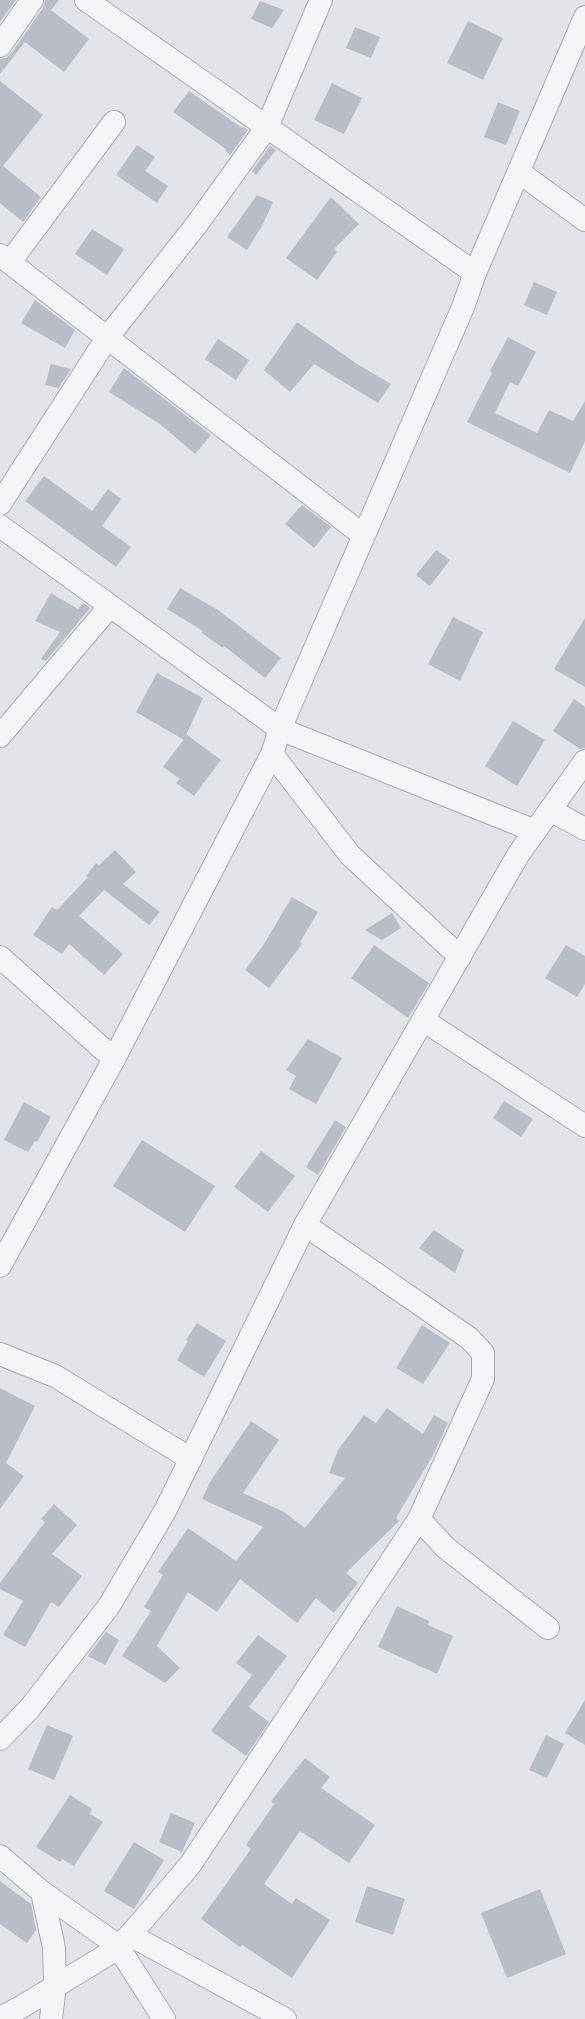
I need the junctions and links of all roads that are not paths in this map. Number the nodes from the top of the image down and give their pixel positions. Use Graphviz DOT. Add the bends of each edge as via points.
graph roads {
  1 [pos="32,0"];
  2 [pos="86,0"];
  3 [pos="321,0"];
  4 [pos="585,17"];
  5 [pos="0,46"];
  6 [pos="114,122"];
  7 [pos="267,127"];
  8 [pos="519,172"];
  9 [pos="585,220"];
  10 [pos="5,259"];
  11 [pos="476,273"];
  12 [pos="107,338"];
  13 [pos="0,504"];
  14 [pos="0,526"];
  15 [pos="363,535"];
  16 [pos="110,606"];
  17 [pos="280,729"];
  18 [pos="0,736"];
  19 [pos="272,754"];
  20 [pos="585,761"];
  21 [pos="550,810"];
  22 [pos="585,829"];
  23 [pos="536,831"];
  24 [pos="0,957"];
  25 [pos="460,957"];
  26 [pos="423,1020"];
  27 [pos="114,1059"];
  28 [pos="585,1126"];
  29 [pos="305,1225"];
  30 [pos="0,1266"];
  31 [pos="0,1354"];
  32 [pos="191,1459"];
  33 [pos="419,1519"];
  34 [pos="548,1628"];
  35 [pos="0,1739"];
  36 [pos="0,1856"];
  37 [pos="42,1892"];
  38 [pos="124,1940"];
  39 [pos="56,1985"];
  40 [pos="0,2018"];
  41 [pos="51,2019"];
  42 [pos="164,2019"];
  43 [pos="285,2019"];
  1 -- 5 [label="street"];
  2 -- 7 [label="street"];
  3 -- 7 [label="street"];
  4 -- 8 [label="street"];
  6 -- 10 [label="street"];
  7 -- 11 [label="street"];
  7 -- 12 [label="street"];
  8 -- 9 [label="street"];
  8 -- 11 [label="street"];
  10 -- 12 [label="street"];
  11 -- 15 [label="street"];
  12 -- 13 [label="street"];
  12 -- 15 [label="street"];
  14 -- 16 [label="street"];
  15 -- 17 [label="street"];
  16 -- 17 [label="street"];
  16 -- 18 [label="street"];
  17 -- 19 [label="street"];
  17 -- 23 [label="street"];
  19 -- 25 [label="street" via="351,855"];
  19 -- 27 [label="street"];
  20 -- 21 [label="street"];
  21 -- 22 [label="street"];
  21 -- 23 [label="street"];
  23 -- 25 [label="street" via="518,855"];
  24 -- 27 [label="street"];
  25 -- 26 [label="street"];
  26 -- 28 [label="street"];
  26 -- 29 [label="street"];
  27 -- 30 [label="street"];
  29 -- 32 [label="street"];
  29 -- 33 [label="street" via="469,1338 483,1353 483,1379"];
  31 -- 32 [label="street" via="55,1376"];
  32 -- 35 [label="street" via="165,1512 109,1606 30,1708"];
  33 -- 34 [label="street" via="446,1548"];
  33 -- 38 [label="street" via="190,1865"];
  36 -- 37 [label="street"];
  37 -- 38 [label="street"];
  37 -- 39 [label="street" via="54,1948"];
  38 -- 39 [label="street" via="110,1953"];
  38 -- 42 [label="street"];
  38 -- 43 [label="street"];
  39 -- 40 [label="street"];
  39 -- 41 [label="street"];
}
